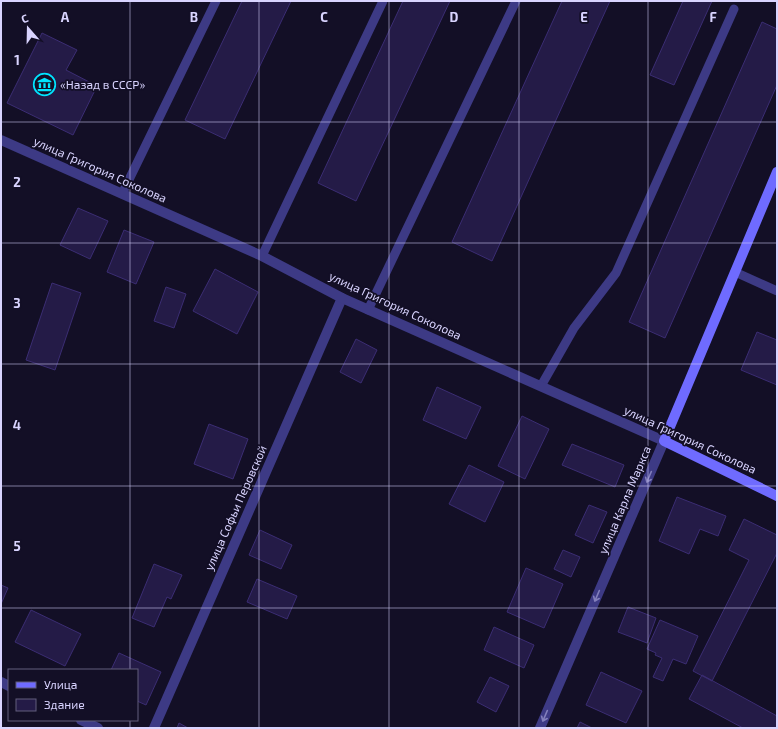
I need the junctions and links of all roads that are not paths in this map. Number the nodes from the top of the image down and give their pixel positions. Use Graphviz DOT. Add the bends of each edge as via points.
graph roads {
  1 [pos="216,1"];
  2 [pos="383,1"];
  3 [pos="516,1"];
  4 [pos="734,9"];
  5 [pos="1,140"];
  6 [pos="777,172"];
  7 [pos="122,194"];
  8 [pos="262,256"];
  9 [pos="735,272"];
  10 [pos="777,291"];
  11 [pos="342,298"];
  12 [pos="368,310"];
  13 [pos="541,386"];
  14 [pos="664,441"];
  15 [pos="777,496"];
  16 [pos="83,721"];
  17 [pos="98,728"];
  18 [pos="154,728"];
  19 [pos="540,728"];
  1 -- 7 [label="lane"];
  2 -- 8 [label="lane"];
  3 -- 12 [label="lane"];
  4 -- 13 [label="lane" via="616,273 574,328"];
  5 -- 7 [label="street, улица Григория Соколова"];
  6 -- 9 [label="main road, улица Карла Маркса"];
  7 -- 8 [label="street, улица Григория Соколова"];
  8 -- 11 [label="street, улица Григория Соколова"];
  9 -- 10 [label="lane"];
  9 -- 14 [label="main road, улица Карла Маркса"];
  11 -- 12 [label="street, улица Григория Соколова"];
  11 -- 18 [label="street, улица Софьи Перовской"];
  12 -- 13 [label="street, улица Григория Соколова"];
  13 -- 14 [label="street, улица Григория Соколова"];
  14 -- 15 [label="main road, улица Григория Соколова"];
  14 -- 19 [label="street, улица Карла Маркса, one-way"];
  16 -- 17 [label="street"];
}
